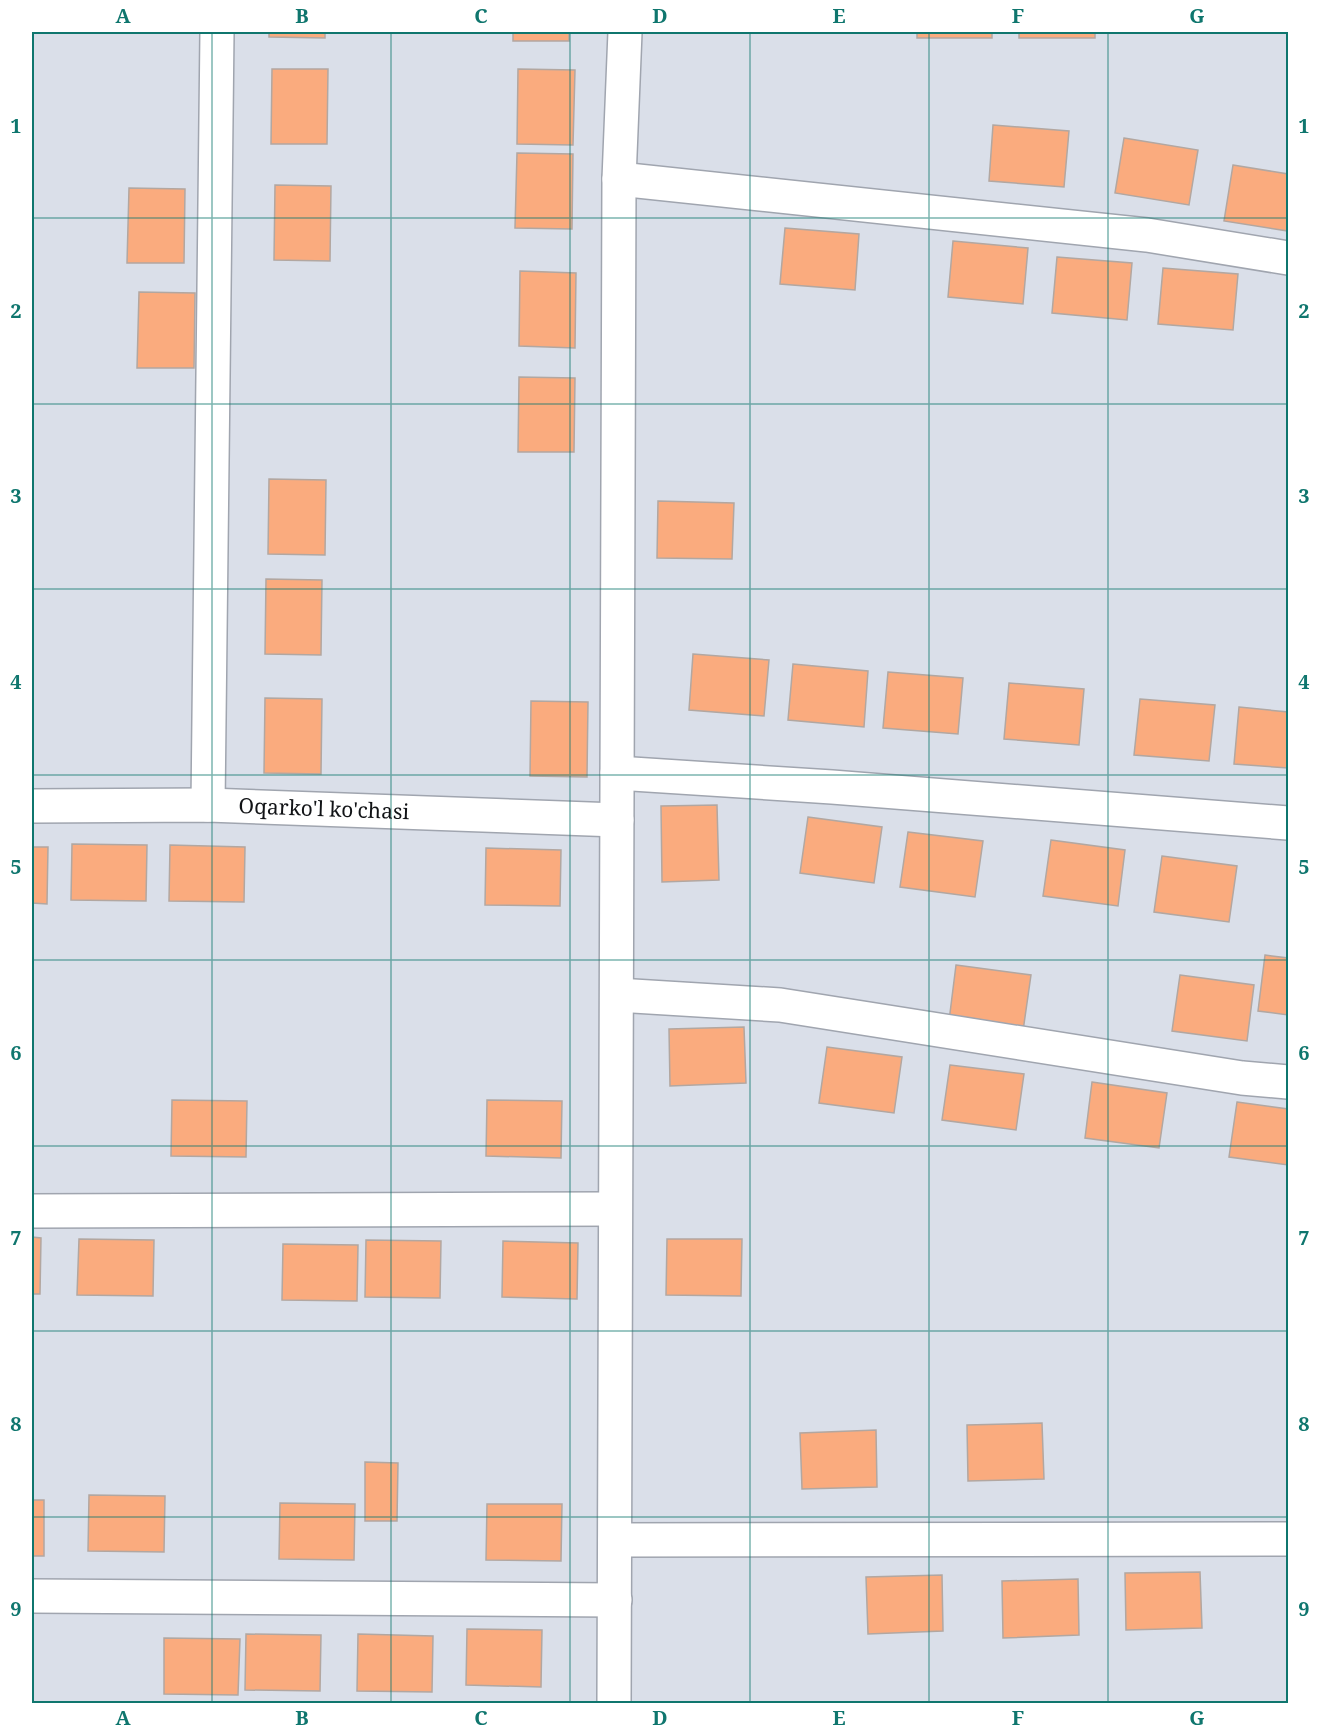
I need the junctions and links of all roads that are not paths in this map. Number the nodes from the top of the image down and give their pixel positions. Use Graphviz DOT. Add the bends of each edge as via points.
graph roads {
  1 [pos="217,32"];
  2 [pos="625,32"];
  3 [pos="619,179"];
  4 [pos="1288,258"];
  5 [pos="616,773"];
  6 [pos="208,805"];
  7 [pos="32,806"];
  8 [pos="617,820"];
  9 [pos="1288,823"];
  10 [pos="617,995"];
  11 [pos="1288,1082"];
  12 [pos="615,1209"];
  13 [pos="32,1210"];
  14 [pos="1288,1539"];
  15 [pos="615,1540"];
  16 [pos="32,1596"];
  17 [pos="615,1600"];
  18 [pos="614,1704"];
  1 -- 6 [label="street"];
  2 -- 3 [label="street"];
  3 -- 4 [label="street" via="1147,235"];
  3 -- 5 [label="street"];
  5 -- 8 [label="street"];
  5 -- 9 [label="street"];
  6 -- 7 [label="street, Oqarko'l ko'chasi"];
  6 -- 8 [label="street, Oqarko'l ko'chasi"];
  8 -- 10 [label="street"];
  10 -- 11 [label="street" via="780,1005"];
  10 -- 12 [label="street"];
  12 -- 13 [label="street"];
  12 -- 15 [label="street"];
  14 -- 15 [label="street"];
  15 -- 17 [label="street"];
  16 -- 17 [label="street"];
  17 -- 18 [label="street"];
}
